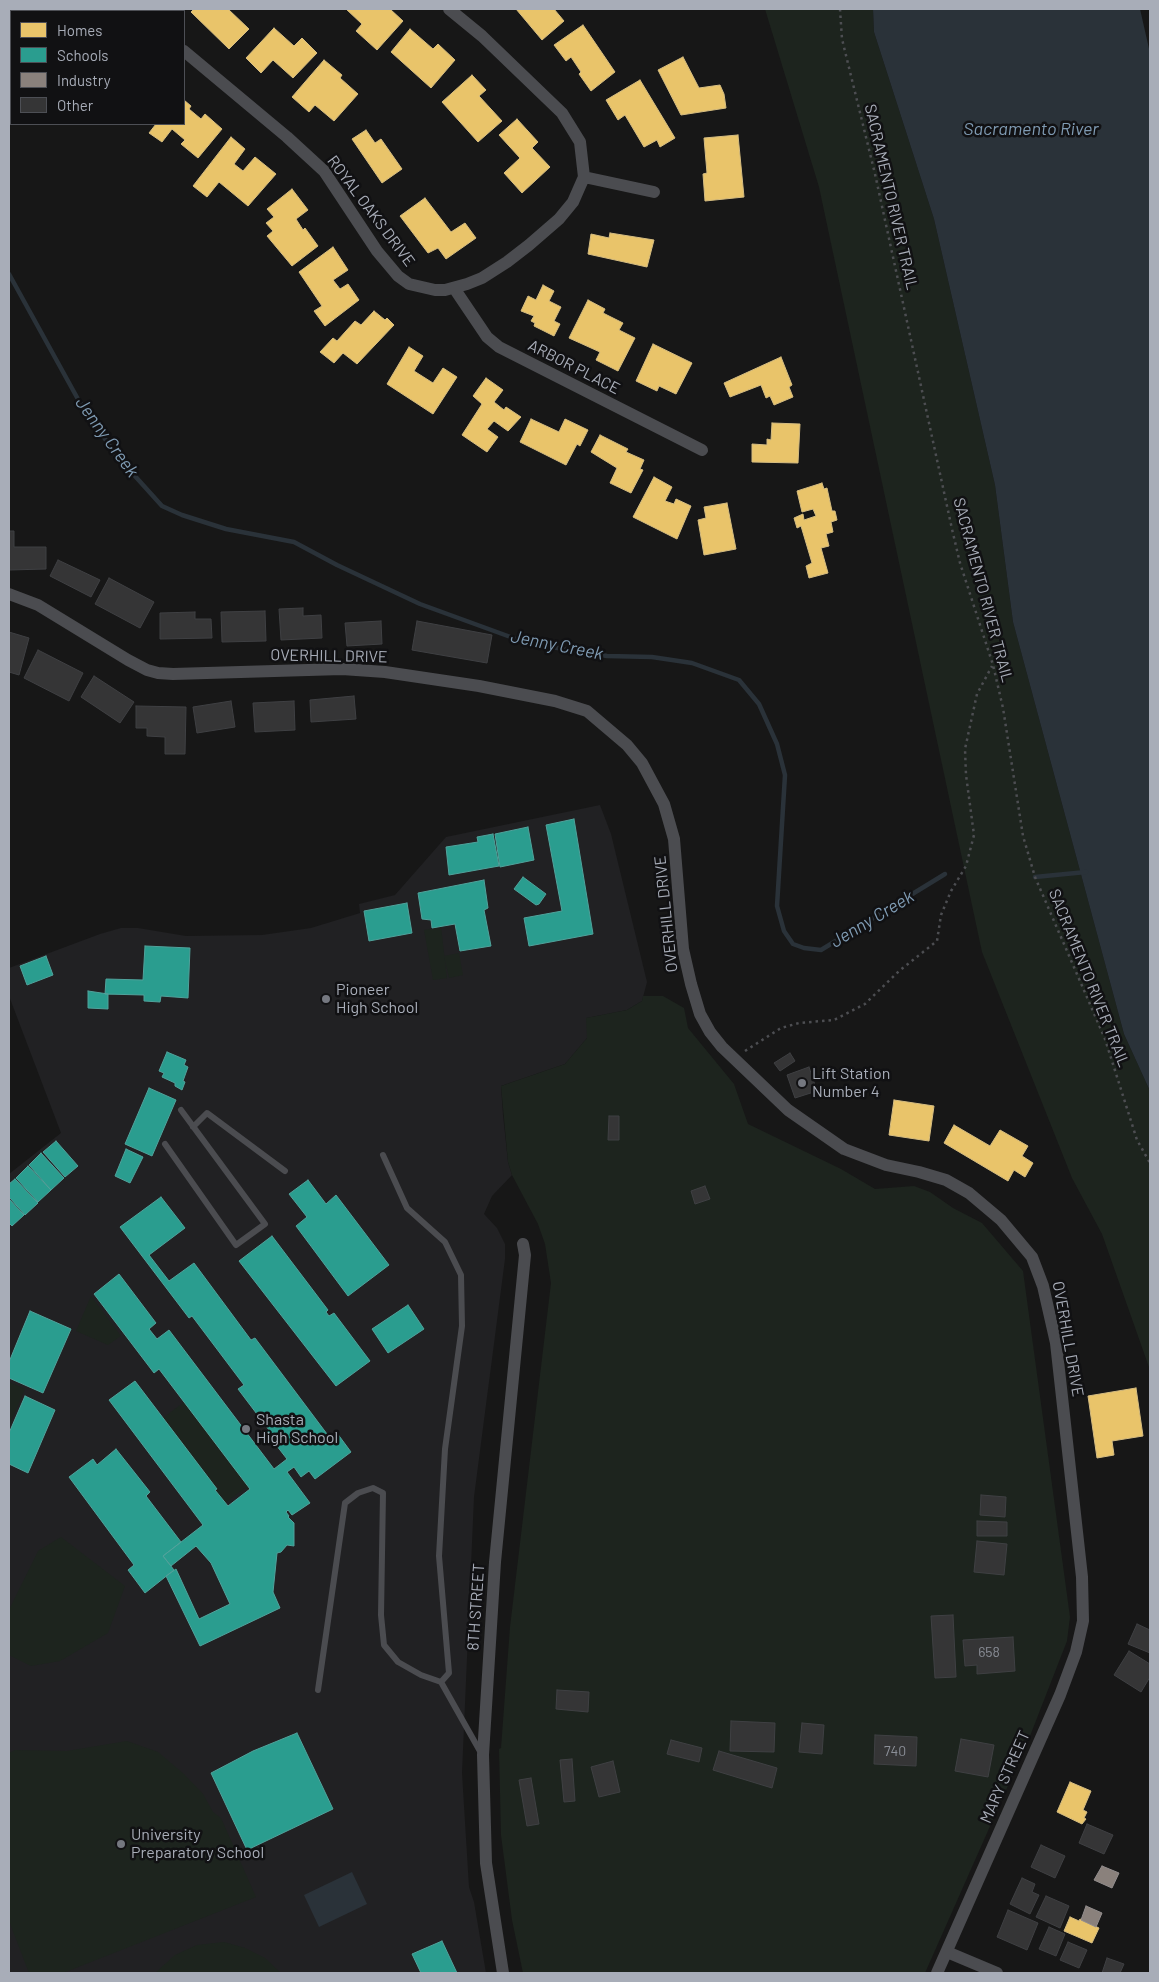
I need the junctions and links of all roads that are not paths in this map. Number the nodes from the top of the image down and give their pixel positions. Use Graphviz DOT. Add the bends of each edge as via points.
graph roads {
  1 [pos="449,9"];
  2 [pos="185,53"];
  3 [pos="584,177"];
  4 [pos="654,192"];
  5 [pos="454,288"];
  6 [pos="702,450"];
  7 [pos="9,594"];
  8 [pos="181,1110"];
  9 [pos="193,1126"];
  10 [pos="165,1144"];
  11 [pos="383,1155"];
  12 [pos="285,1171"];
  13 [pos="523,1244"];
  14 [pos="1083,1590"];
  15 [pos="442,1682"];
  16 [pos="318,1690"];
  17 [pos="483,1755"];
  18 [pos="947,1952"];
  19 [pos="503,1973"];
  20 [pos="937,1973"];
  21 [pos="997,1973"];
  1 -- 3 [label="street" via="562,113 580,142"];
  2 -- 5 [label="street, ROYAL OAKS DRIVE" via="324,171 398,276 423,288"];
  3 -- 4 [label="street"];
  3 -- 5 [label="street, ROYAL OAKS DRIVE" via="573,202 559,219 494,271"];
  5 -- 6 [label="street, ARBOR PLACE" via="487,337 500,347"];
  7 -- 14 [label="street, OVERHILL DRIVE" via="38,605 128,660 158,673 342,669 385,672 447,680 555,701 587,711 610,730 632,751 664,804 674,839 690,984 710,1032 734,1060 788,1110 860,1157 946,1180 970,1193 1001,1220 1032,1257 1043,1286 1056,1343"];
  8 -- 9 [label="lane"];
  9 -- 10 [label="lane" via="265,1224 236,1245"];
  9 -- 12 [label="lane" via="207,1113"];
  11 -- 15 [label="lane" via="407,1208 445,1242 461,1275 462,1326 445,1449 439,1556 450,1672"];
  13 -- 17 [label="street, 8TH STREET" via="525,1255 495,1562"];
  14 -- 18 [label="street, MARY STREET" via="1083,1622 1073,1662"];
  15 -- 16 [label="lane" via="398,1662 384,1645 380,1615 383,1493 373,1488 358,1493 345,1503"];
  15 -- 17 [label="lane"];
  17 -- 19 [label="street, 8TH STREET" via="486,1863"];
  18 -- 20 [label="street, MARY STREET"];
  18 -- 21 [label="street"];
}
